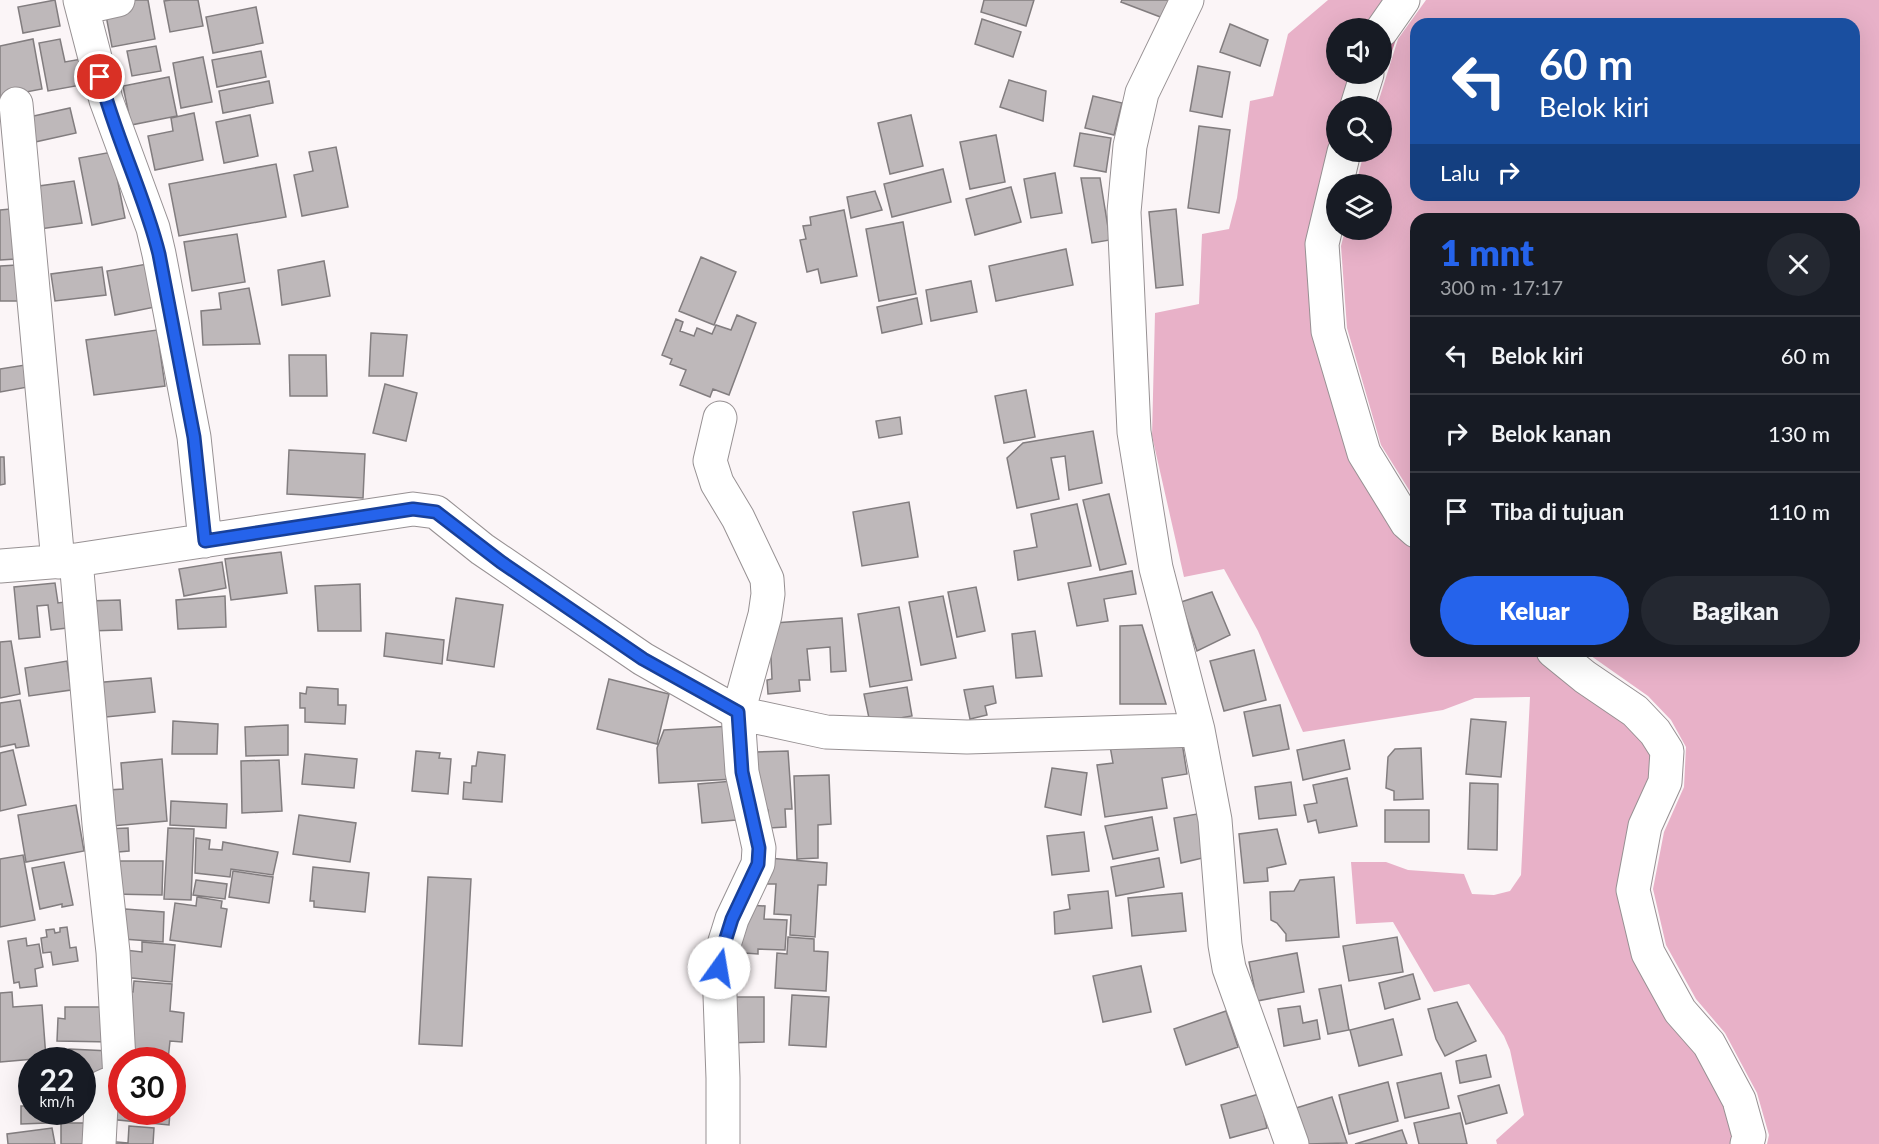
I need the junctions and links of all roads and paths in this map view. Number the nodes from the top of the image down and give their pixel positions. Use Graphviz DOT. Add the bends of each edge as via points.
graph roads {
  1 [pos="118,0"];
  2 [pos="1187,0"];
  3 [pos="1403,0"];
  4 [pos="81,4"];
  5 [pos="1390,18"];
  6 [pos="16,104"];
  7 [pos="1342,162"];
  8 [pos="720,418"];
  9 [pos="1410,526"];
  10 [pos="205,541"];
  11 [pos="67,561"];
  12 [pos="0,566"];
  13 [pos="1560,657"];
  14 [pos="738,712"];
  15 [pos="1198,730"];
  16 [pos="99,1144"];
  17 [pos="723,1144"];
  18 [pos="1292,1144"];
  19 [pos="1747,1144"];
  1 -- 4 [label="street"];
  2 -- 15 [label="street" via="1142,93 1130,146 1124,212 1134,432 1156,567"];
  3 -- 5 [label="street"];
  4 -- 10 [label="street" via="106,100 153,228 194,437"];
  6 -- 11 [label="street"];
  7 -- 9 [label="street" via="1322,244 1328,331 1364,453"];
  8 -- 14 [label="street" via="710,461 717,483 767,579 768,594"];
  10 -- 11 [label="street"];
  10 -- 14 [label="street" via="413,509 436,512 482,549 643,659"];
  11 -- 12 [label="street"];
  11 -- 16 [label="street" via="113,952 120,1079 102,1087"];
  13 -- 19 [label="street" via="1635,711 1667,751 1665,783 1645,826 1633,890 1648,952 1680,1011 1709,1044 1739,1100 1749,1136"];
  14 -- 15 [label="street" via="826,732 967,737"];
  14 -- 17 [label="street" via="742,772 759,848 758,864 732,919 719,968"];
  15 -- 18 [label="street" via="1218,840 1229,968"];
}
